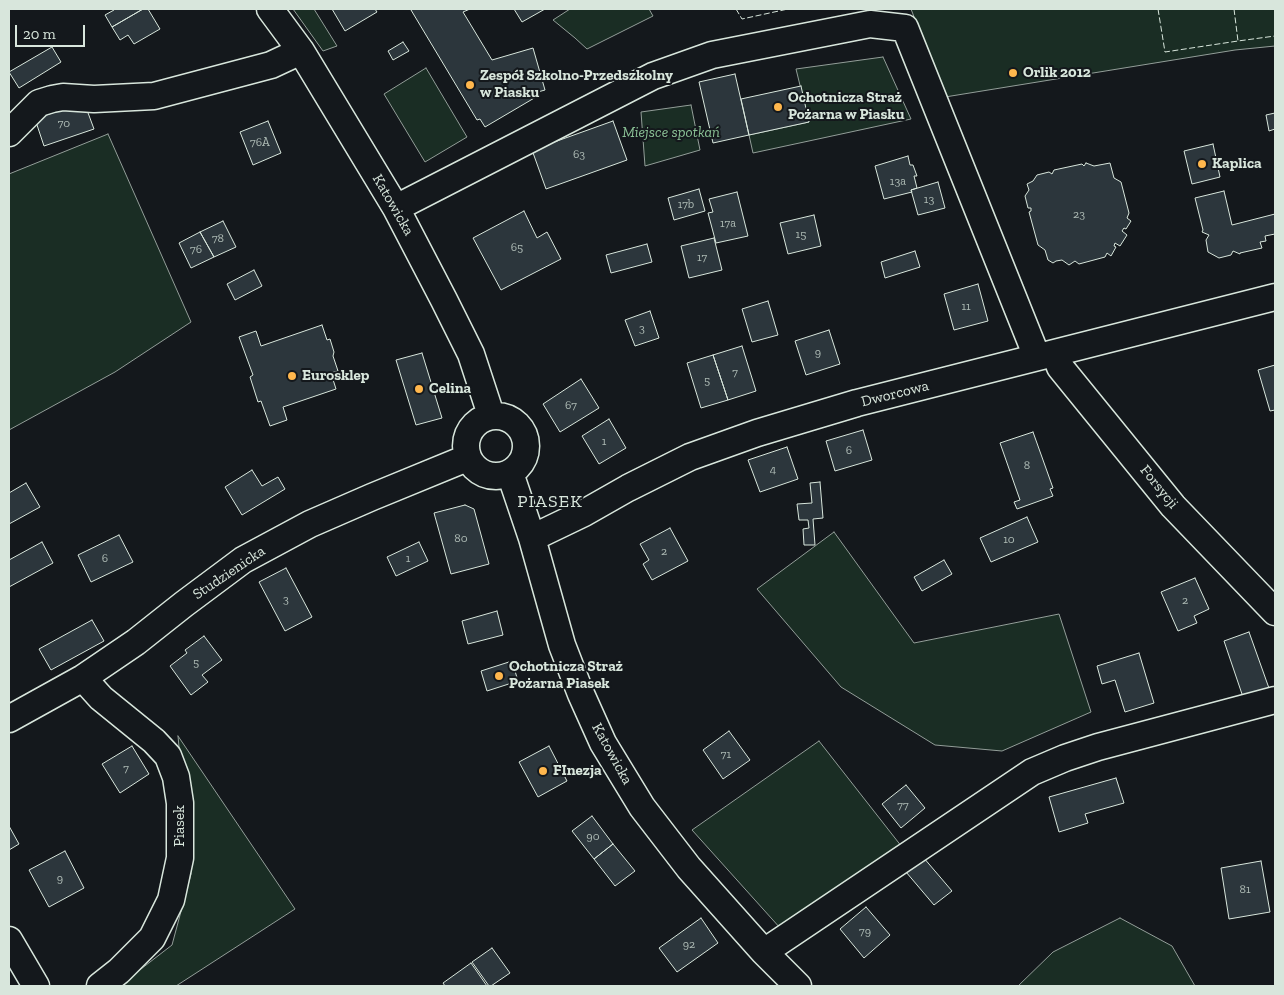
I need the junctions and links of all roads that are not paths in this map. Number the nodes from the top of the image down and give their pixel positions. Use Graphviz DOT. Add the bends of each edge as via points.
graph roads {
  1 [pos="270,9"];
  2 [pos="301,51"];
  3 [pos="9,133"];
  4 [pos="396,208"];
  5 [pos="1275,296"];
  6 [pos="1046,355"];
  7 [pos="491,415"];
  8 [pos="467,458"];
  9 [pos="510,473"];
  10 [pos="532,538"];
  11 [pos="1275,612"];
  12 [pos="83,678"];
  13 [pos="1275,700"];
  14 [pos="9,719"];
  15 [pos="9,940"];
  16 [pos="764,952"];
  17 [pos="36,986"];
  18 [pos="100,986"];
  19 [pos="798,986"];
  1 -- 2 [label="street, Katowicka"];
  2 -- 3 [label="street" via="271,65 154,96 52,99 39,103"];
  2 -- 4 [label="street, Katowicka"];
  4 -- 6 [label="street, Forsycji" via="653,76 712,55 870,24 905,28"];
  4 -- 7 [label="street, Katowicka" via="471,354"];
  5 -- 6 [label="street, Dworcowa"];
  6 -- 10 [label="street, Dworcowa" via="858,403 757,433 690,458"];
  6 -- 11 [label="street, Forsycji" via="1060,367 1173,506"];
  7 -- 8 [label="street" via="470,429 465,442"];
  7 -- 9 [label="street" via="512,420 526,438 525,456"];
  8 -- 9 [label="street" via="483,474 498,476"];
  8 -- 12 [label="street, Studzienicka" via="310,524 243,560"];
  9 -- 10 [label="street, Katowicka"];
  10 -- 16 [label="street, Katowicka" via="562,645 603,743 642,806 689,868"];
  12 -- 14 [label="street, Studzienicka"];
  12 -- 18 [label="street, Piasek" via="100,698 168,756 176,777 180,803 180,858 171,900 152,938"];
  13 -- 16 [label="street" via="1098,746 1032,772"];
  15 -- 17 [label="street"];
  16 -- 19 [label="street, Katowicka"];
}
